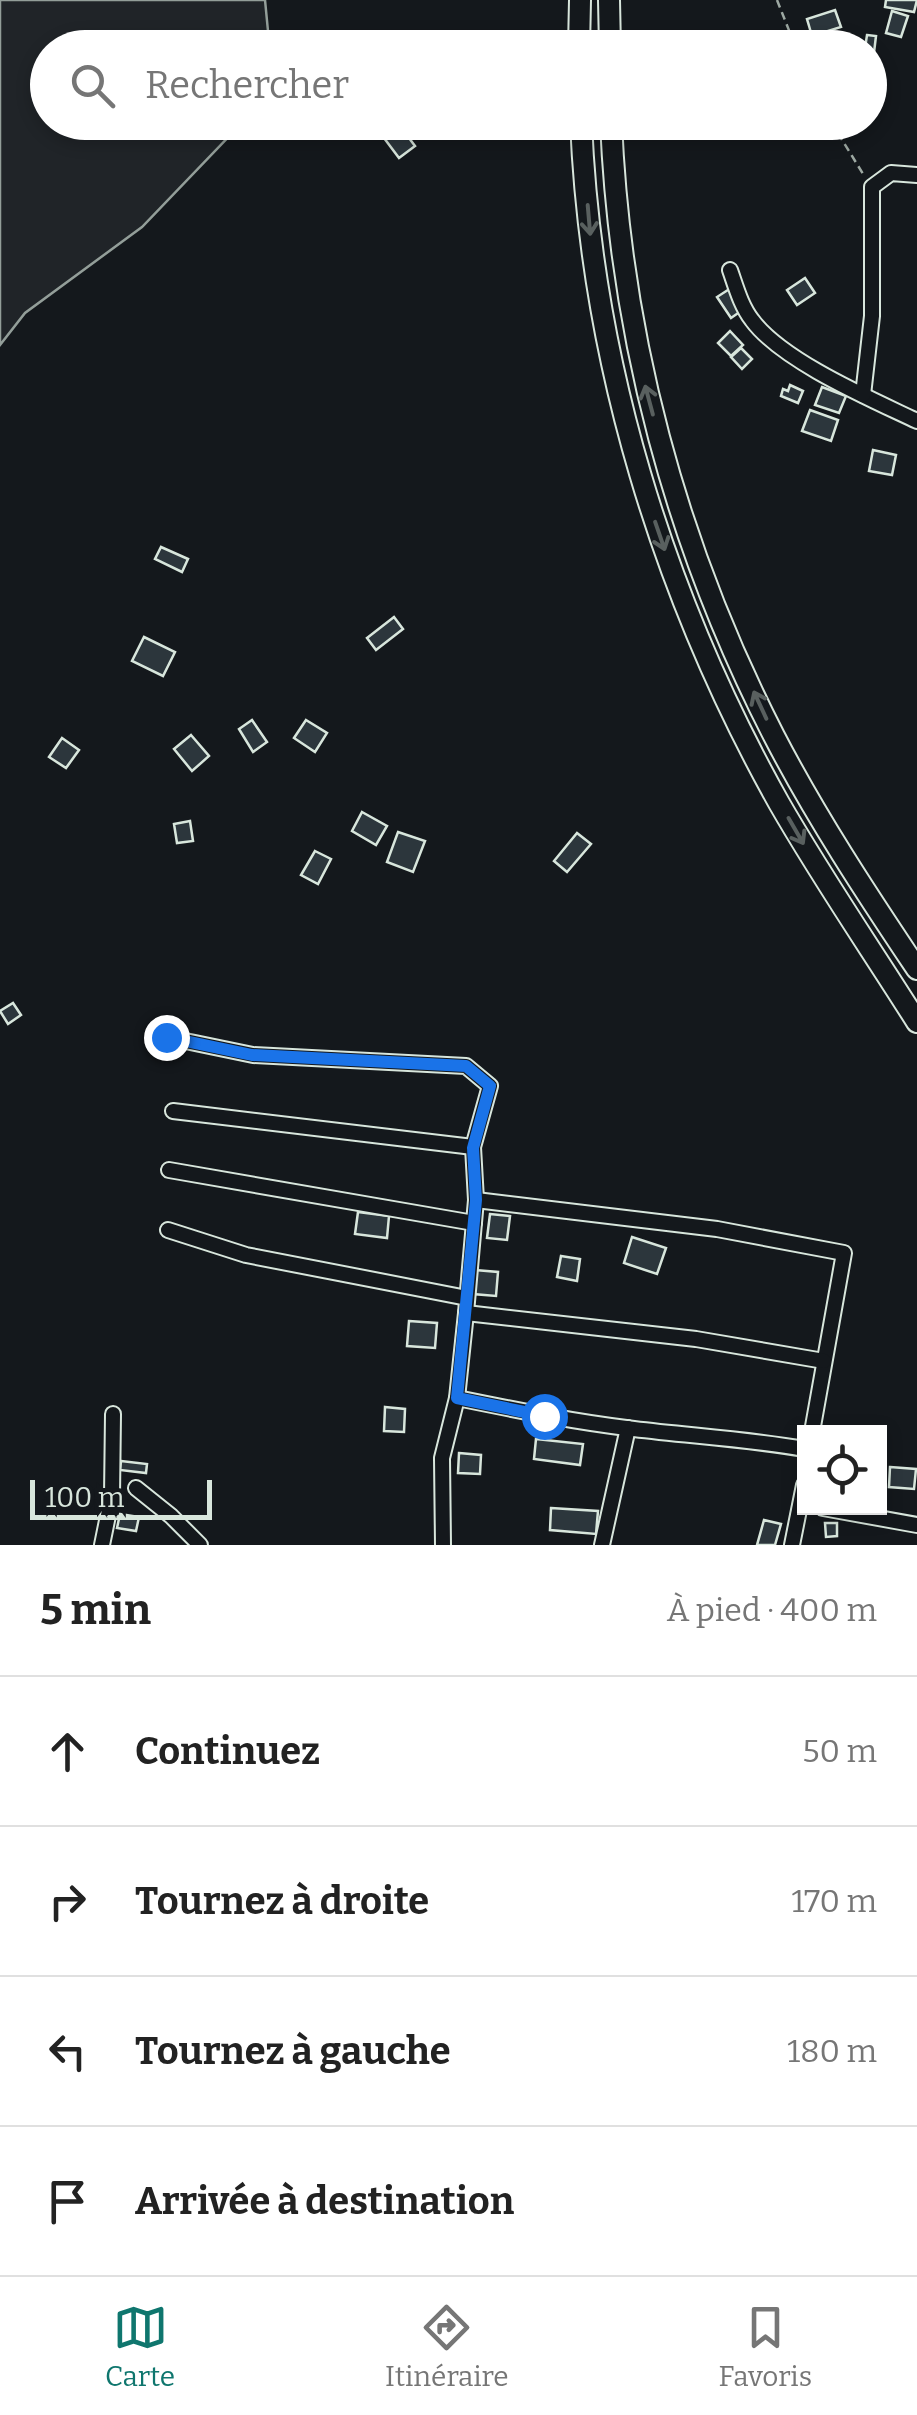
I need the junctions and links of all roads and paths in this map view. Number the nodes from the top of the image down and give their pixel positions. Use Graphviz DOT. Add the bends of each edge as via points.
graph roads {
  1 [pos="580,0"];
  2 [pos="609,0"];
  3 [pos="776,0"];
  4 [pos="579,30"];
  5 [pos="610,30"];
  6 [pos="788,30"];
  7 [pos="582,140"];
  8 [pos="613,140"];
  9 [pos="842,140"];
  10 [pos="917,174"];
  11 [pos="872,187"];
  12 [pos="730,270"];
  13 [pos="863,394"];
  14 [pos="917,422"];
  15 [pos="917,969"];
  16 [pos="917,1022"];
  17 [pos="166,1037"];
  18 [pos="174,1111"];
  19 [pos="473,1148"];
  20 [pos="169,1170"];
  21 [pos="476,1200"];
  22 [pos="474,1223"];
  23 [pos="168,1230"];
  24 [pos="466,1306"];
  25 [pos="824,1361"];
  26 [pos="457,1398"];
  27 [pos="113,1414"];
  28 [pos="813,1425"];
  29 [pos="628,1428"];
  30 [pos="797,1448"];
  31 [pos="136,1488"];
  32 [pos="800,1515"];
  33 [pos="862,1515"];
  34 [pos="917,1525"];
  35 [pos="102,1545"];
  36 [pos="200,1545"];
  37 [pos="443,1545"];
  38 [pos="602,1545"];
  39 [pos="792,1545"];
  1 -- 4 [label="highway"];
  2 -- 5 [label="highway"];
  3 -- 6 [label="path"];
  7 -- 16 [label="highway, one-way" via="608,344 678,588 779,802"];
  15 -- 8 [label="highway, one-way" via="773,734 695,555 629,306"];
  9 -- 11 [label="path"];
  10 -- 11 [label="street" via="891,173"];
  11 -- 13 [label="street" via="872,316"];
  12 -- 13 [label="street" via="762,332"];
  13 -- 14 [label="street"];
  17 -- 19 [label="street" via="252,1055 466,1066 490,1086"];
  18 -- 19 [label="street"];
  19 -- 21 [label="street"];
  20 -- 22 [label="street"];
  21 -- 22 [label="street"];
  21 -- 25 [label="street" via="717,1229 844,1254"];
  22 -- 24 [label="street"];
  23 -- 24 [label="street"];
  24 -- 25 [label="street"];
  24 -- 26 [label="street"];
  25 -- 28 [label="street"];
  26 -- 29 [label="street"];
  26 -- 37 [label="street" via="442,1458"];
  27 -- 35 [label="street" via="112,1496"];
  29 -- 30 [label="street"];
  29 -- 38 [label="street"];
  31 -- 36 [label="street"];
  32 -- 39 [label="street"];
  33 -- 34 [label="street"];
}
